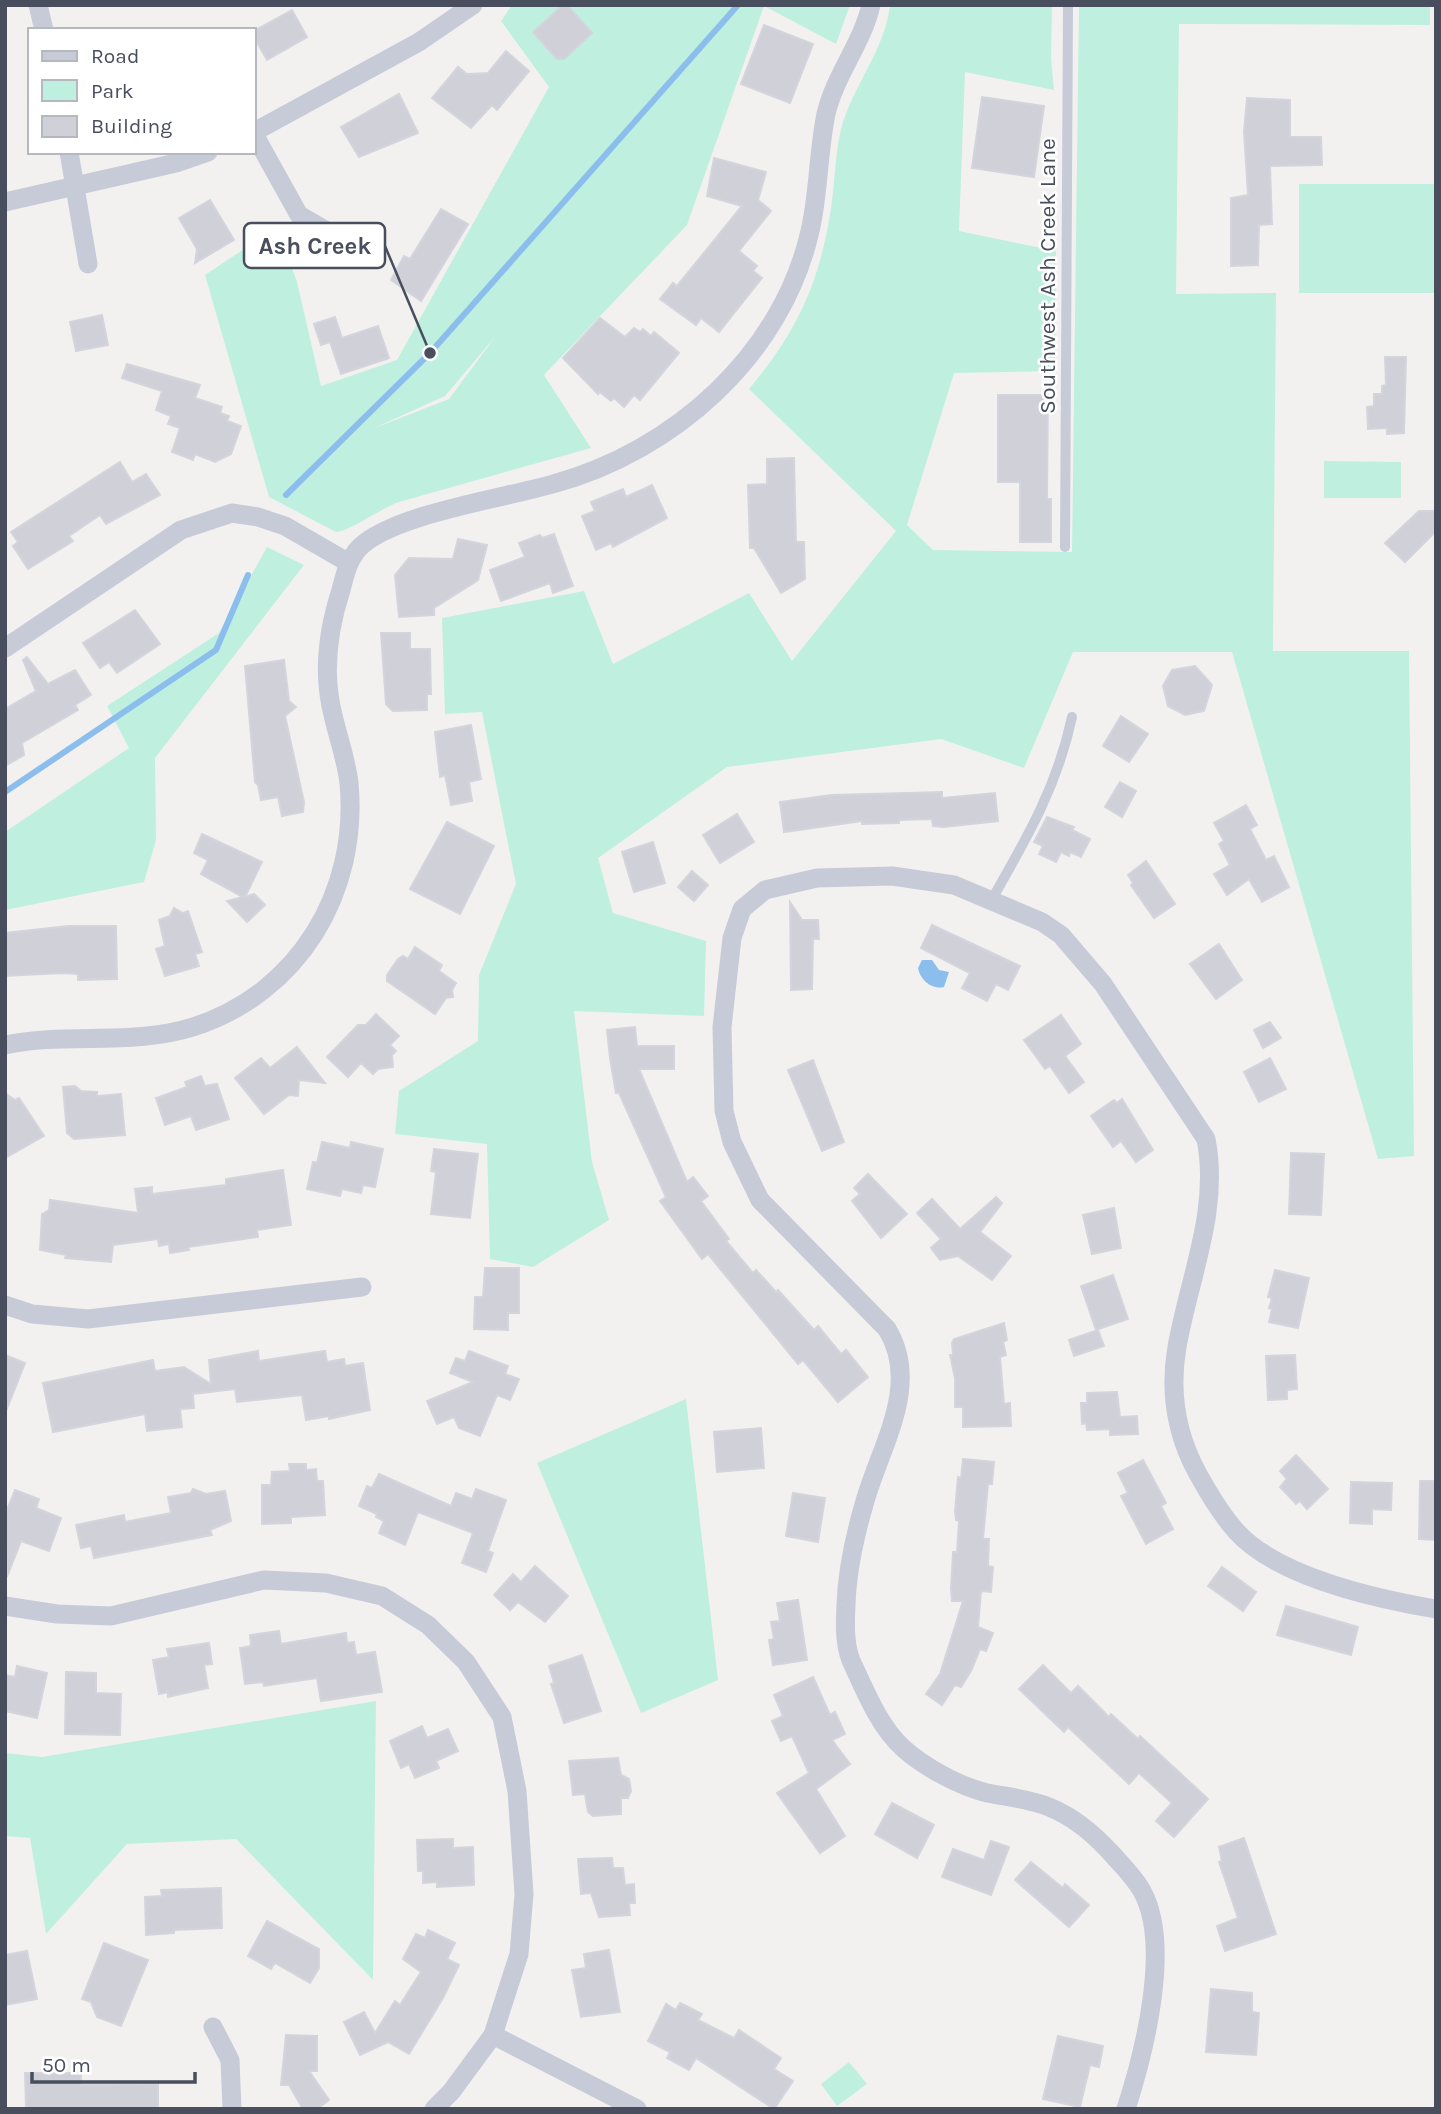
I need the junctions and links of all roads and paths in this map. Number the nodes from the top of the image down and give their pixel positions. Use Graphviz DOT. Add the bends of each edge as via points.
graph roads {
  1 [pos="38,5"];
  2 [pos="473,5"];
  3 [pos="871,5"];
  4 [pos="1068,5"];
  5 [pos="44,28"];
  6 [pos="256,132"];
  7 [pos="256,137"];
  8 [pos="69,154"];
  9 [pos="202,154"];
  10 [pos="76,186"];
  11 [pos="5,202"];
  12 [pos="337,237"];
  13 [pos="88,264"];
  14 [pos="1065,547"];
  15 [pos="349,563"];
  16 [pos="5,648"];
  17 [pos="1072,717"];
  18 [pos="992,899"];
  19 [pos="5,1045"];
  20 [pos="362,1287"];
  21 [pos="5,1305"];
  22 [pos="5,1606"];
  23 [pos="1436,1609"];
  24 [pos="213,2027"];
  25 [pos="493,2035"];
  26 [pos="232,2109"];
  27 [pos="434,2109"];
  28 [pos="637,2109"];
  29 [pos="1126,2109"];
  1 -- 5 [label="street"];
  2 -- 6 [label="street" via="419,42"];
  3 -- 15 [label="street" via="826,113 810,230 801,262 787,298 732,376 667,432 620,459 559,483 387,529 360,547"];
  4 -- 14 [label="lane, Southwest Ash Creek Lane"];
  7 -- 12 [label="street" via="299,215"];
  8 -- 10 [label="street"];
  9 -- 10 [label="street"];
  10 -- 11 [label="street"];
  10 -- 13 [label="street"];
  15 -- 16 [label="street" via="285,526 232,513 181,530"];
  15 -- 19 [label="street" via="331,622 328,661 330,702 348,776 351,818 346,860 333,902 311,943 283,975 254,997 190,1028 143,1035 38,1038"];
  17 -- 18 [label="lane" via="1050,793"];
  18 -- 23 [label="street" via="1061,935 1103,984 1206,1139 1210,1192 1174,1367 1178,1430 1214,1502 1237,1533 1304,1573 1384,1600"];
  18 -- 29 [label="street" via="954,885 892,876 817,878 765,890 742,909 732,938 722,1027 724,1111 740,1163 760,1200 887,1329 898,1347 900,1388 895,1417 865,1500 847,1572 844,1628 851,1663 880,1721 901,1746 930,1767 982,1792 1047,1806 1076,1820 1105,1846 1143,1892 1155,1955 1146,2039"];
  20 -- 21 [label="street" via="88,1319 42,1316"];
  22 -- 25 [label="street" via="111,1616 264,1580 326,1583 382,1596 429,1625 466,1662 502,1717 517,1791 524,1894 519,1954"];
  24 -- 26 [label="street" via="230,2060"];
  25 -- 27 [label="street"];
  25 -- 28 [label="street"];
}
